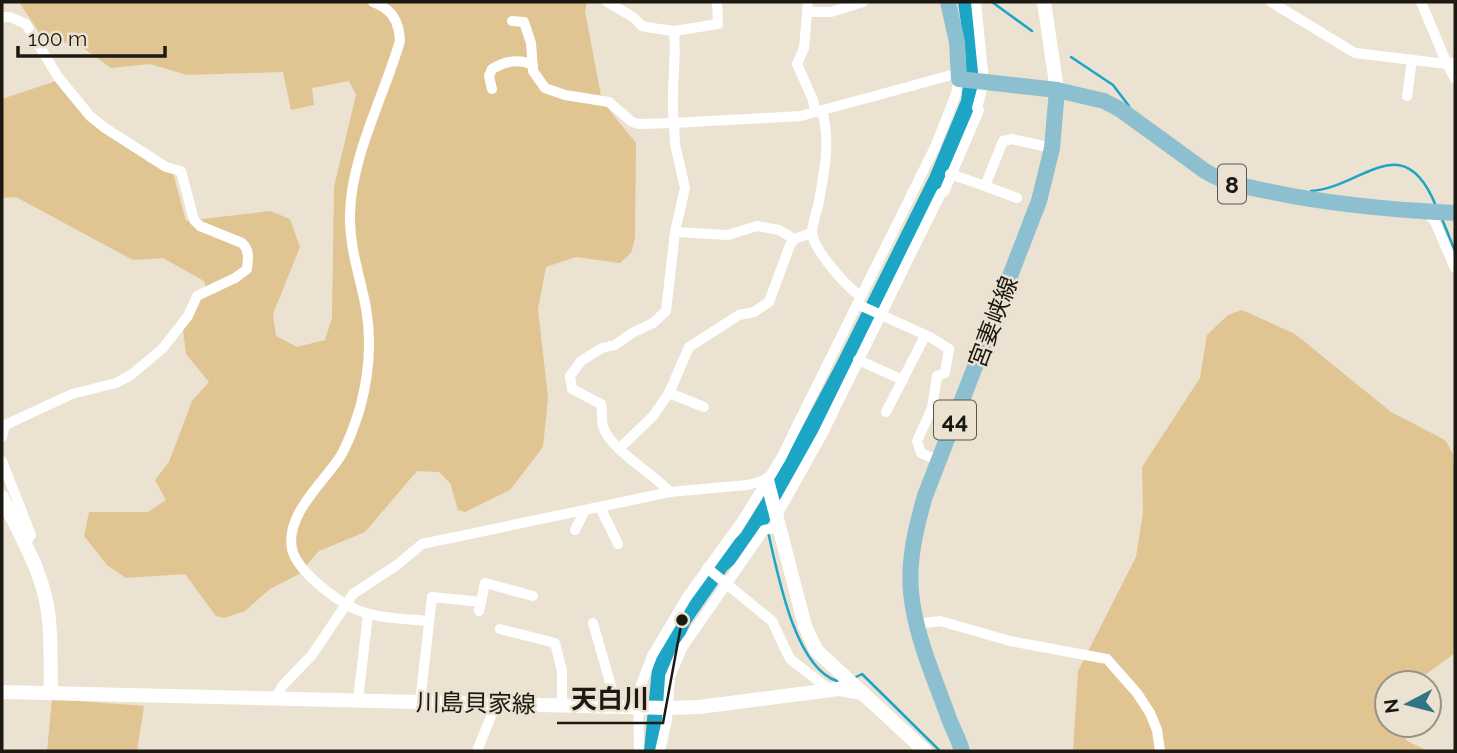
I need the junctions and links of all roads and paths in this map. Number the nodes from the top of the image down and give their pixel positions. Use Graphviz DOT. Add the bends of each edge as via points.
graph roads {
  1 [pos="373,2"];
  2 [pos="607,2"];
  3 [pos="717,2"];
  4 [pos="863,2"];
  5 [pos="948,2"];
  6 [pos="976,2"];
  7 [pos="1044,2"];
  8 [pos="1271,2"];
  9 [pos="1421,2"];
  10 [pos="808,7"];
  11 [pos="2,17"];
  12 [pos="512,21"];
  13 [pos="674,31"];
  14 [pos="1412,60"];
  15 [pos="1451,64"];
  16 [pos="533,65"];
  17 [pos="959,76"];
  18 [pos="1455,79"];
  19 [pos="983,82"];
  20 [pos="492,89"];
  21 [pos="1057,90"];
  22 [pos="1407,96"];
  23 [pos="818,111"];
  24 [pos="674,123"];
  25 [pos="1052,148"];
  26 [pos="950,174"];
  27 [pos="985,186"];
  28 [pos="1017,198"];
  29 [pos="1429,211"];
  30 [pos="1453,213"];
  31 [pos="676,232"];
  32 [pos="812,233"];
  33 [pos="794,239"];
  34 [pos="1455,268"];
  35 [pos="859,302"];
  36 [pos="880,315"];
  37 [pos="925,336"];
  38 [pos="858,360"];
  39 [pos="903,380"];
  40 [pos="669,393"];
  41 [pos="704,407"];
  42 [pos="886,412"];
  43 [pos="2,437"];
  44 [pos="620,448"];
  45 [pos="2,461"];
  46 [pos="939,461"];
  47 [pos="767,480"];
  48 [pos="670,492"];
  49 [pos="2,496"];
  50 [pos="600,507"];
  51 [pos="585,510"];
  52 [pos="773,526"];
  53 [pos="575,530"];
  54 [pos="24,544"];
  55 [pos="618,544"];
  56 [pos="708,569"];
  57 [pos="726,584"];
  58 [pos="533,596"];
  59 [pos="345,604"];
  60 [pos="368,614"];
  61 [pos="429,621"];
  62 [pos="593,623"];
  63 [pos="916,624"];
  64 [pos="500,629"];
  65 [pos="830,690"];
  66 [pos="2,692"];
  67 [pos="863,693"];
  68 [pos="51,694"];
  69 [pos="275,698"];
  70 [pos="358,700"];
  71 [pos="420,702"];
  72 [pos="496,704"];
  73 [pos="562,705"];
  74 [pos="617,707"];
  75 [pos="637,707"];
  76 [pos="668,708"];
  77 [pos="477,751"];
  78 [pos="639,751"];
  79 [pos="660,751"];
  80 [pos="925,751"];
  81 [pos="962,751"];
  82 [pos="1160,751"];
  1 -- 59 [label="street" via="394,16 400,41 354,179 350,210 352,251 366,309 369,369 350,437 295,521 291,536 292,550 302,568"];
  2 -- 13 [label="street" via="642,26"];
  3 -- 13 [label="street" via="718,24"];
  4 -- 10 [label="street" via="831,12"];
  5 -- 17 [label="main road"];
  6 -- 19 [label="street"];
  7 -- 21 [label="main road"];
  8 -- 14 [label="street" via="1355,53"];
  9 -- 15 [label="street"];
  10 -- 23 [label="street" via="804,48 797,64"];
  11 -- 43 [label="street" via="26,24 58,77 90,116 166,167 181,171 194,220 242,243 248,258 241,274 197,296 188,316 140,369 116,383 72,394 19,418 5,425"];
  12 -- 16 [label="street" via="524,22"];
  13 -- 24 [label="street"];
  14 -- 15 [label="street"];
  14 -- 22 [label="street"];
  15 -- 18 [label="street"];
  16 -- 20 [label="street" via="511,61 492,69"];
  16 -- 24 [label="street" via="545,88 609,102 639,124"];
  17 -- 19 [label="main road, 8"];
  17 -- 23 [label="street"];
  17 -- 35 [label="street" via="935,147"];
  19 -- 21 [label="main road, 8"];
  19 -- 26 [label="street" via="979,110"];
  21 -- 25 [label="main road, 宮妻峡線 / 44"];
  21 -- 29 [label="main road, 8" via="1091,96 1112,106 1228,183 1329,204"];
  23 -- 24 [label="street" via="789,117"];
  23 -- 32 [label="street" via="828,147"];
  24 -- 31 [label="street" via="685,188"];
  25 -- 27 [label="street" via="1003,141"];
  25 -- 46 [label="main road, 宮妻峡線 / 44" via="1028,234"];
  26 -- 27 [label="street"];
  26 -- 36 [label="street"];
  27 -- 28 [label="street"];
  29 -- 30 [label="main road, 8"];
  29 -- 34 [label="street"];
  31 -- 33 [label="street" via="728,235 757,226 779,230"];
  31 -- 44 [label="street" via="666,311 653,323 581,361 570,376 572,389 601,404 604,430"];
  32 -- 33 [label="street"];
  32 -- 35 [label="street"];
  33 -- 40 [label="street" via="769,302 689,347"];
  35 -- 36 [label="street"];
  35 -- 47 [label="street"];
  36 -- 37 [label="street"];
  36 -- 38 [label="street"];
  37 -- 39 [label="street"];
  37 -- 46 [label="street" via="949,349 917,441 921,453"];
  38 -- 39 [label="street"];
  38 -- 52 [label="street"];
  39 -- 42 [label="street"];
  40 -- 41 [label="street"];
  40 -- 44 [label="street"];
  44 -- 48 [label="street"];
  45 -- 54 [label="street" via="31,535"];
  46 -- 63 [label="main road, 宮妻峡線 / 44" via="919,517 911,562"];
  47 -- 48 [label="street"];
  47 -- 52 [label="main road"];
  47 -- 56 [label="street"];
  48 -- 50 [label="street"];
  49 -- 54 [label="main road"];
  50 -- 51 [label="street"];
  50 -- 55 [label="street"];
  51 -- 53 [label="street"];
  51 -- 59 [label="street" via="422,544 360,587"];
  52 -- 57 [label="street"];
  52 -- 67 [label="main road" via="816,650"];
  54 -- 68 [label="main road" via="48,611"];
  56 -- 57 [label="street"];
  56 -- 75 [label="street" via="652,656"];
  57 -- 65 [label="street" via="772,621 790,659"];
  57 -- 76 [label="street" via="682,648 670,677"];
  58 -- 61 [label="street" via="485,583 480,607 432,597"];
  59 -- 60 [label="street"];
  59 -- 69 [label="street" via="312,655"];
  60 -- 61 [label="street"];
  60 -- 70 [label="street"];
  61 -- 71 [label="street"];
  62 -- 74 [label="street"];
  63 -- 81 [label="main road, 宮妻峡線 / 44"];
  63 -- 82 [label="street" via="940,621 1010,641 1107,659 1150,713"];
  64 -- 73 [label="street" via="555,643 562,671"];
  65 -- 67 [label="main road, 川島貝家線"];
  65 -- 76 [label="main road, 川島貝家線"];
  66 -- 68 [label="main road, 川島貝家線"];
  67 -- 80 [label="main road"];
  68 -- 69 [label="main road, 川島貝家線"];
  69 -- 70 [label="main road, 川島貝家線"];
  70 -- 71 [label="main road, 川島貝家線"];
  71 -- 72 [label="main road, 川島貝家線"];
  72 -- 73 [label="main road, 川島貝家線"];
  72 -- 77 [label="street"];
  73 -- 74 [label="main road, 川島貝家線"];
  74 -- 75 [label="main road, 川島貝家線"];
  75 -- 76 [label="main road, 川島貝家線"];
  75 -- 78 [label="street"];
  76 -- 79 [label="street"];
}
